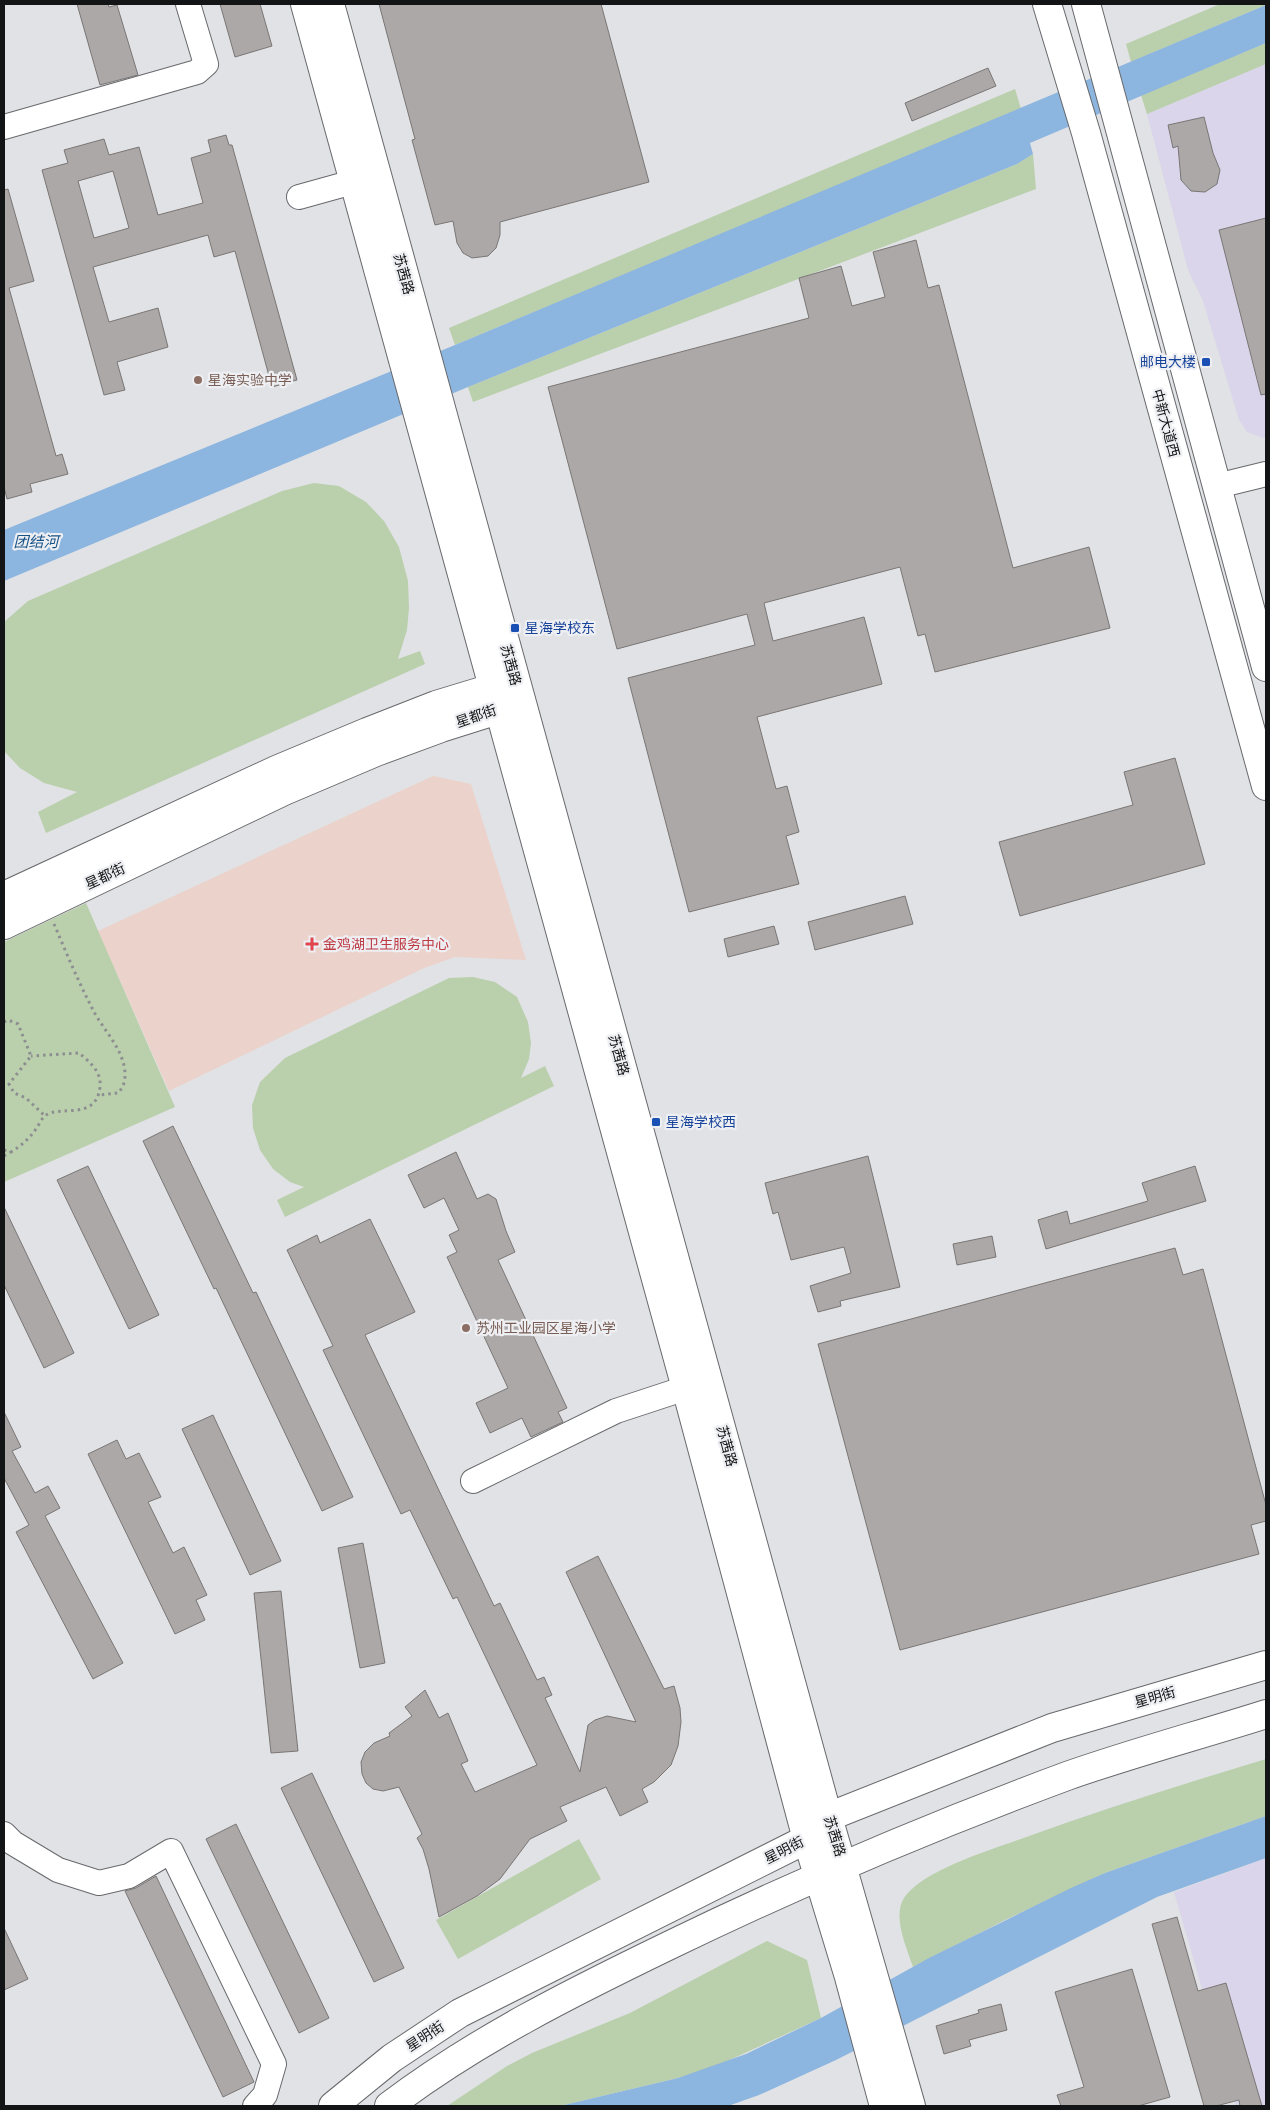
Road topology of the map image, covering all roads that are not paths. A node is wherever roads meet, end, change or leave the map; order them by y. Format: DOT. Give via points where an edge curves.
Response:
graph roads {
  1 [pos="188,4"];
  2 [pos="305,4"];
  3 [pos="330,4"];
  4 [pos="1047,4"];
  5 [pos="1086,4"];
  6 [pos="4,127"];
  7 [pos="353,182"];
  8 [pos="299,197"];
  9 [pos="408,335"];
  10 [pos="433,425"];
  11 [pos="1266,474"];
  12 [pos="1217,486"];
  13 [pos="1266,667"];
  14 [pos="519,692"];
  15 [pos="495,699"];
  16 [pos="1266,786"];
  17 [pos="4,896"];
  18 [pos="4,925"];
  19 [pos="686,1388"];
  20 [pos="473,1481"];
  21 [pos="1266,1665"];
  22 [pos="1266,1714"];
  23 [pos="828,1817"];
  24 [pos="4,1834"];
  25 [pos="807,1838"];
  26 [pos="843,1864"];
  27 [pos="818,1876"];
  28 [pos="860,1972"];
  29 [pos="884,2058"];
  30 [pos="255,2106"];
  31 [pos="333,2106"];
  32 [pos="389,2106"];
  33 [pos="884,2106"];
  34 [pos="911,2106"];
  1 -- 6 [label="street" via="206,64 197,72"];
  2 -- 7 [label="main road, 苏茜路"];
  3 -- 9 [label="main road, 苏茜路"];
  4 -- 16 [label="main road, 中新大道西" via="1086,133"];
  5 -- 12 [label="main road"];
  7 -- 8 [label="street"];
  7 -- 9 [label="main road, 苏茜路"];
  9 -- 10 [label="main road, 苏茜路"];
  10 -- 14 [label="main road, 苏茜路"];
  10 -- 15 [label="main road, 苏茜路"];
  11 -- 12 [label="street"];
  12 -- 13 [label="main road"];
  14 -- 15 [label="main road, 星都街"];
  14 -- 23 [label="main road, 苏茜路"];
  15 -- 17 [label="main road, 星都街" via="428,709 285,766"];
  15 -- 18 [label="main road, 星都街" via="441,728 284,791"];
  15 -- 19 [label="main road, 苏茜路"];
  19 -- 20 [label="street" via="616,1411"];
  19 -- 25 [label="main road, 苏茜路"];
  21 -- 23 [label="main road, 星明街" via="1052,1728"];
  22 -- 26 [label="main road" via="1070,1776"];
  23 -- 25 [label="main road, 星明街"];
  23 -- 26 [label="main road, 苏茜路"];
  24 -- 30 [label="street" via="13,1844 58,1870 99,1883 129,1876 171,1851 274,2064 266,2095"];
  25 -- 27 [label="main road, 苏茜路"];
  25 -- 31 [label="main road, 星明街" via="460,2013 392,2058"];
  26 -- 27 [label="main road"];
  26 -- 28 [label="main road, 苏茜路"];
  27 -- 28 [label="main road, 苏茜路"];
  27 -- 32 [label="main road" via="570,1995 475,2046"];
  28 -- 29 [label="main road, 苏茜路"];
  29 -- 33 [label="main road, 苏茜路"];
  29 -- 34 [label="main road, 苏茜路"];
}
